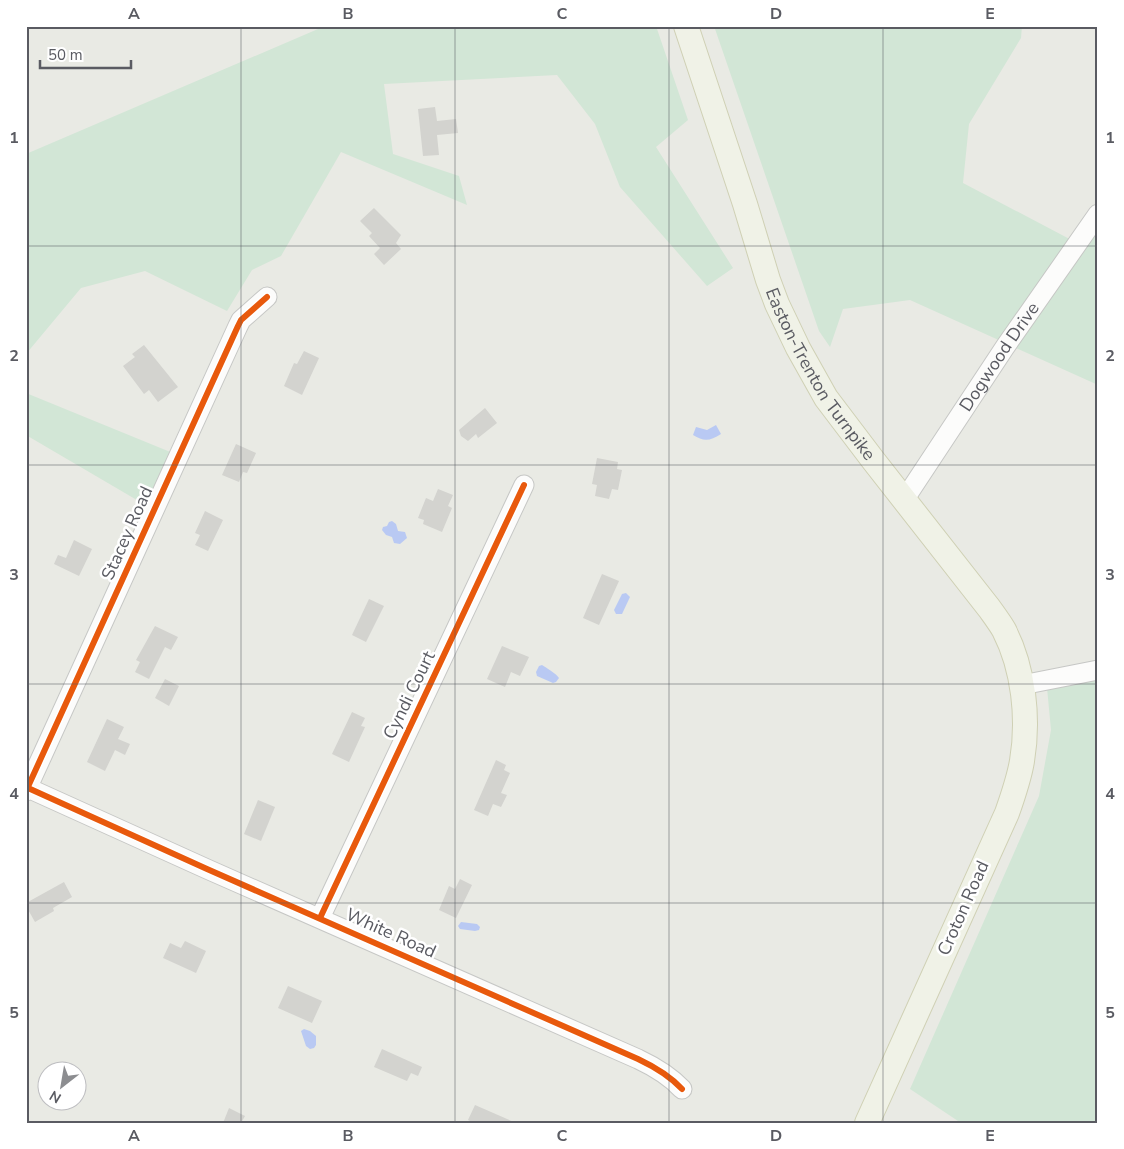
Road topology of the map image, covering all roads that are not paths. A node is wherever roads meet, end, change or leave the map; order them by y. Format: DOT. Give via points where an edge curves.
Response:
graph roads {
  1 [pos="686,26"];
  2 [pos="1098,214"];
  3 [pos="268,297"];
  4 [pos="524,485"];
  5 [pos="904,500"];
  6 [pos="1098,670"];
  7 [pos="1022,685"];
  8 [pos="27,789"];
  9 [pos="320,918"];
  10 [pos="682,1088"];
  11 [pos="867,1123"];
  1 -- 5 [label="main road, Easton-Trenton Turnpike" via="768,280 788,328 826,398"];
  2 -- 5 [label="street, Dogwood Drive"];
  3 -- 8 [label="street, Stacey Road" via="238,326"];
  4 -- 9 [label="street, Cyndi Court"];
  5 -- 7 [label="main road, Easton-Trenton Turnpike" via="971,583 1004,631"];
  6 -- 7 [label="street"];
  7 -- 11 [label="main road, Croton Road" via="1025,734 1022,761 1007,813"];
  8 -- 9 [label="street, White Road"];
  9 -- 10 [label="street, White Road" via="654,1066"];
}
